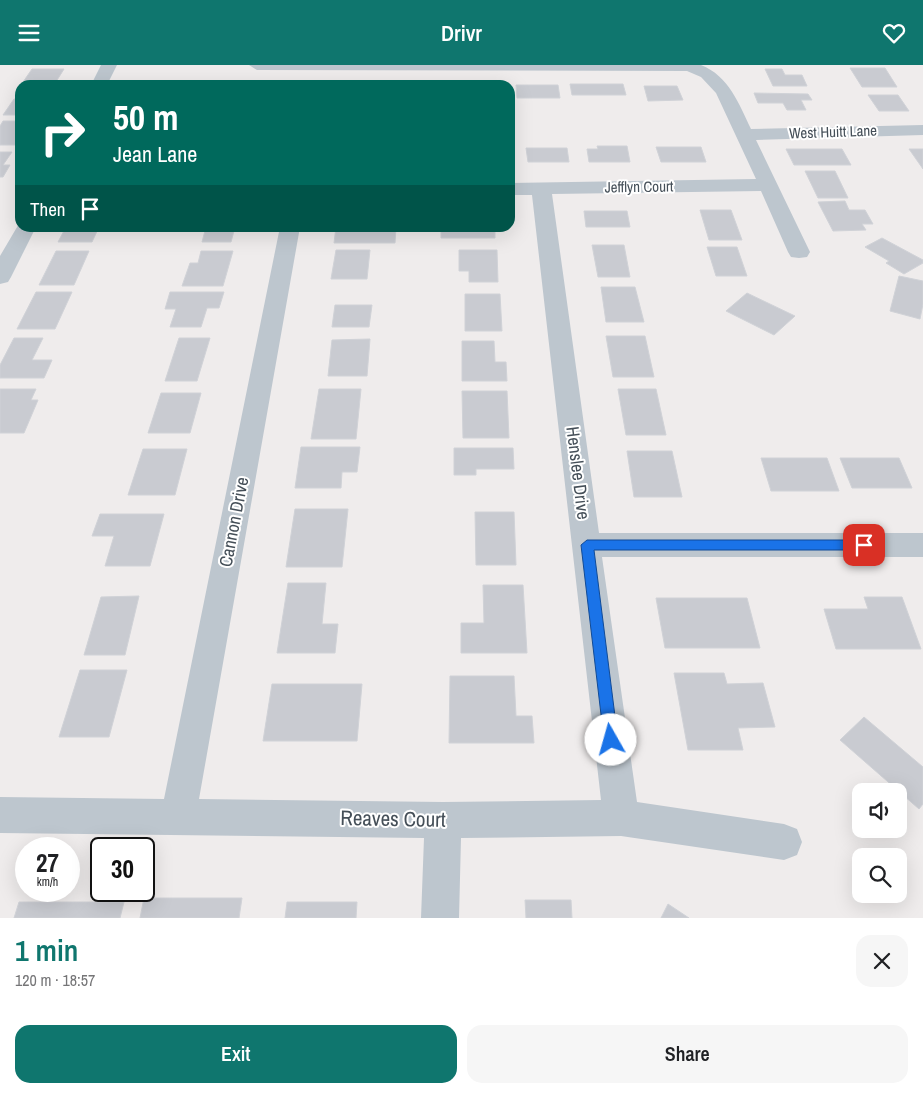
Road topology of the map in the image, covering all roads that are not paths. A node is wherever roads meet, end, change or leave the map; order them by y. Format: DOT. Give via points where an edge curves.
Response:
graph roads {
  1 [pos="109,65"];
  2 [pos="257,65"];
  3 [pos="102,80"];
  4 [pos="923,130"];
  5 [pos="744,135"];
  6 [pos="768,185"];
  7 [pos="541,188"];
  8 [pos="515,189"];
  9 [pos="23,232"];
  10 [pos="289,232"];
  11 [pos="799,252"];
  12 [pos="0,277"];
  13 [pos="587,545"];
  14 [pos="923,545"];
  15 [pos="0,815"];
  16 [pos="178,817"];
  17 [pos="621,818"];
  18 [pos="443,820"];
  19 [pos="784,842"];
  20 [pos="440,918"];
  1 -- 3 [label="street"];
  2 -- 5 [label="street" via="689,66 716,80"];
  4 -- 5 [label="street, West Huitt Lane"];
  5 -- 6 [label="street"];
  6 -- 7 [label="street, Jefflyn Court"];
  6 -- 11 [label="street"];
  7 -- 8 [label="street, Jefflyn Court"];
  7 -- 13 [label="street, Henslee Drive"];
  9 -- 12 [label="street"];
  10 -- 16 [label="street, Cannon Drive"];
  13 -- 14 [label="street"];
  13 -- 17 [label="street, Henslee Drive"];
  15 -- 16 [label="street, Reaves Court"];
  16 -- 18 [label="street, Reaves Court"];
  17 -- 18 [label="street, Reaves Court"];
  17 -- 19 [label="street, Reaves Court"];
  18 -- 20 [label="street"];
}
